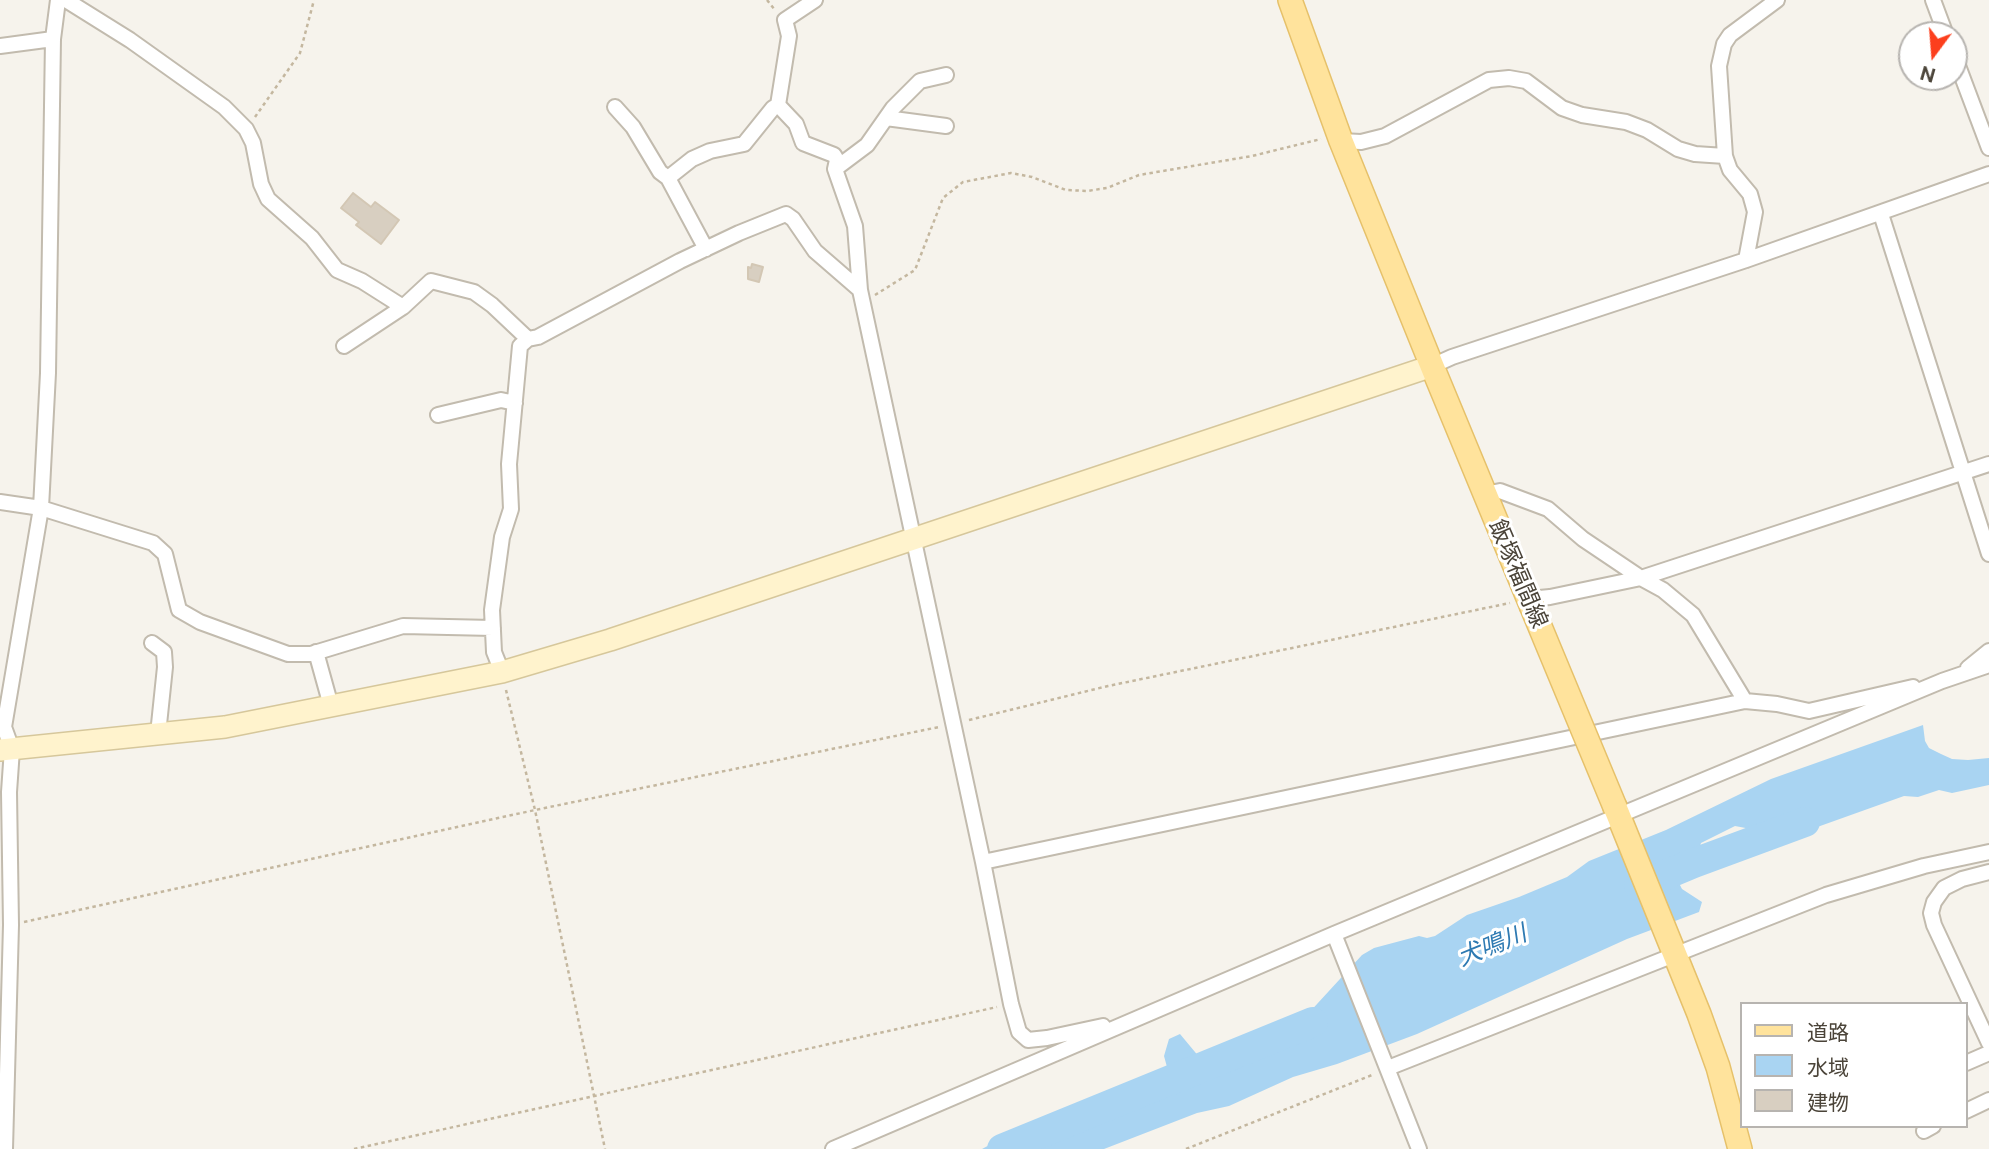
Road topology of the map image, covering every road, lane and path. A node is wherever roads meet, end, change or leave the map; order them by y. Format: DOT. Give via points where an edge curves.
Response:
graph roads {
  1 [pos="58,0"];
  2 [pos="66,0"];
  3 [pos="314,0"];
  4 [pos="815,0"];
  5 [pos="1290,0"];
  6 [pos="1777,0"];
  7 [pos="1933,0"];
  8 [pos="1941,21"];
  9 [pos="53,38"];
  10 [pos="0,46"];
  11 [pos="946,75"];
  12 [pos="1968,91"];
  13 [pos="778,105"];
  14 [pos="615,107"];
  15 [pos="886,118"];
  16 [pos="946,126"];
  17 [pos="246,129"];
  18 [pos="1342,141"];
  19 [pos="1989,148"];
  20 [pos="1725,156"];
  21 [pos="835,169"];
  22 [pos="1989,174"];
  23 [pos="668,178"];
  24 [pos="1881,214"];
  25 [pos="706,249"];
  26 [pos="1746,260"];
  27 [pos="862,297"];
  28 [pos="403,307"];
  29 [pos="528,339"];
  30 [pos="344,346"];
  31 [pos="1432,366"];
  32 [pos="515,403"];
  33 [pos="438,415"];
  34 [pos="1989,464"];
  35 [pos="1962,473"];
  36 [pos="1485,494"];
  37 [pos="0,502"];
  38 [pos="41,508"];
  39 [pos="914,538"];
  40 [pos="1989,554"];
  41 [pos="1640,578"];
  42 [pos="1530,602"];
  43 [pos="493,628"];
  44 [pos="152,643"];
  45 [pos="1989,650"];
  46 [pos="316,652"];
  47 [pos="1989,665"];
  48 [pos="502,672"];
  49 [pos="1942,681"];
  50 [pos="1745,701"];
  51 [pos="331,706"];
  52 [pos="952,724"];
  53 [pos="158,734"];
  54 [pos="6,749"];
  55 [pos="535,810"];
  56 [pos="1619,815"];
  57 [pos="1987,853"];
  58 [pos="983,862"];
  59 [pos="1989,870"];
  60 [pos="11,925"];
  61 [pos="1334,934"];
  62 [pos="1674,951"];
  63 [pos="1011,1004"];
  64 [pos="1139,1018"];
  65 [pos="1989,1042"];
  66 [pos="1989,1052"];
  67 [pos="1968,1062"];
  68 [pos="1388,1068"];
  69 [pos="594,1097"];
  70 [pos="1989,1100"];
  71 [pos="1968,1110"];
  72 [pos="5,1149"];
  73 [pos="354,1149"];
  74 [pos="605,1149"];
  75 [pos="833,1149"];
  76 [pos="1186,1149"];
  77 [pos="1419,1149"];
  78 [pos="1740,1149"];
  1 -- 9 [label="street"];
  2 -- 17 [label="street" via="224,107"];
  3 -- 17 [label="path" via="300,54"];
  4 -- 13 [label="street" via="785,20 789,36"];
  5 -- 18 [label="main road, 飯塚福間線"];
  6 -- 20 [label="street" via="1724,44 1719,66"];
  7 -- 8 [label="street"];
  9 -- 10 [label="street"];
  9 -- 38 [label="street" via="48,373"];
  11 -- 15 [label="street" via="920,81"];
  12 -- 19 [label="street"];
  13 -- 21 [label="street" via="796,124 803,143 834,155"];
  13 -- 23 [label="street" via="744,144 692,159"];
  14 -- 23 [label="street"];
  15 -- 16 [label="street"];
  15 -- 21 [label="street" via="867,145"];
  17 -- 28 [label="street" via="268,199 312,238 337,270"];
  18 -- 20 [label="street" via="1385,136 1489,80 1509,79 1526,82 1562,108 1626,122 1678,149"];
  18 -- 27 [label="path" via="1328,137 1252,156 1139,175 1087,191 1066,190 1011,173 962,182 943,198 915,270"];
  18 -- 31 [label="main road, 飯塚福間線"];
  20 -- 26 [label="street" via="1730,170 1750,194 1755,212"];
  21 -- 27 [label="street" via="855,226"];
  22 -- 24 [label="street"];
  23 -- 25 [label="street"];
  24 -- 26 [label="street"];
  24 -- 35 [label="street"];
  25 -- 27 [label="street" via="786,214 815,251"];
  25 -- 29 [label="street"];
  26 -- 31 [label="street"];
  27 -- 39 [label="street"];
  28 -- 29 [label="street" via="431,281 474,292"];
  28 -- 30 [label="street"];
  29 -- 32 [label="street" via="520,346"];
  31 -- 36 [label="main road, 飯塚福間線"];
  31 -- 39 [label="street"];
  32 -- 33 [label="street" via="501,400"];
  32 -- 43 [label="street" via="509,464 511,509 502,537"];
  34 -- 35 [label="street"];
  35 -- 40 [label="street"];
  35 -- 41 [label="street"];
  36 -- 41 [label="street" via="1500,491 1548,509"];
  36 -- 42 [label="main road, 飯塚福間線"];
  37 -- 38 [label="street"];
  38 -- 46 [label="street" via="153,542 165,554 179,610 200,622 288,654"];
  38 -- 54 [label="street" via="4,727"];
  39 -- 48 [label="street"];
  39 -- 52 [label="street"];
  41 -- 42 [label="street"];
  41 -- 50 [label="street" via="1693,615"];
  42 -- 52 [label="path" via="1108,686"];
  42 -- 56 [label="main road, 飯塚福間線, bridge"];
  43 -- 46 [label="street" via="403,626"];
  43 -- 48 [label="street" via="494,652"];
  44 -- 53 [label="street" via="164,652 165,667"];
  45 -- 49 [label="street"];
  46 -- 51 [label="street"];
  47 -- 49 [label="street"];
  48 -- 51 [label="street"];
  48 -- 55 [label="path"];
  49 -- 50 [label="street" via="1809,711"];
  49 -- 56 [label="street"];
  50 -- 58 [label="street"];
  51 -- 53 [label="street" via="225,727"];
  52 -- 55 [label="path"];
  52 -- 58 [label="street"];
  53 -- 54 [label="street"];
  54 -- 60 [label="street"];
  55 -- 60 [label="path"];
  55 -- 69 [label="path"];
  56 -- 61 [label="street"];
  56 -- 62 [label="main road, 飯塚福間線"];
  57 -- 59 [label="street"];
  57 -- 62 [label="street" via="1826,895"];
  58 -- 63 [label="street"];
  59 -- 65 [label="street" via="1944,888 1931,913"];
  60 -- 72 [label="street"];
  61 -- 64 [label="street"];
  61 -- 68 [label="street"];
  62 -- 68 [label="street"];
  62 -- 78 [label="main road, 飯塚福間線" via="1718,1067"];
  63 -- 64 [label="street" via="1019,1032 1028,1040"];
  63 -- 69 [label="path"];
  64 -- 75 [label="street"];
  66 -- 67 [label="street"];
  68 -- 76 [label="path"];
  68 -- 77 [label="street"];
  69 -- 73 [label="path"];
  69 -- 74 [label="path"];
  70 -- 71 [label="street"];
}
